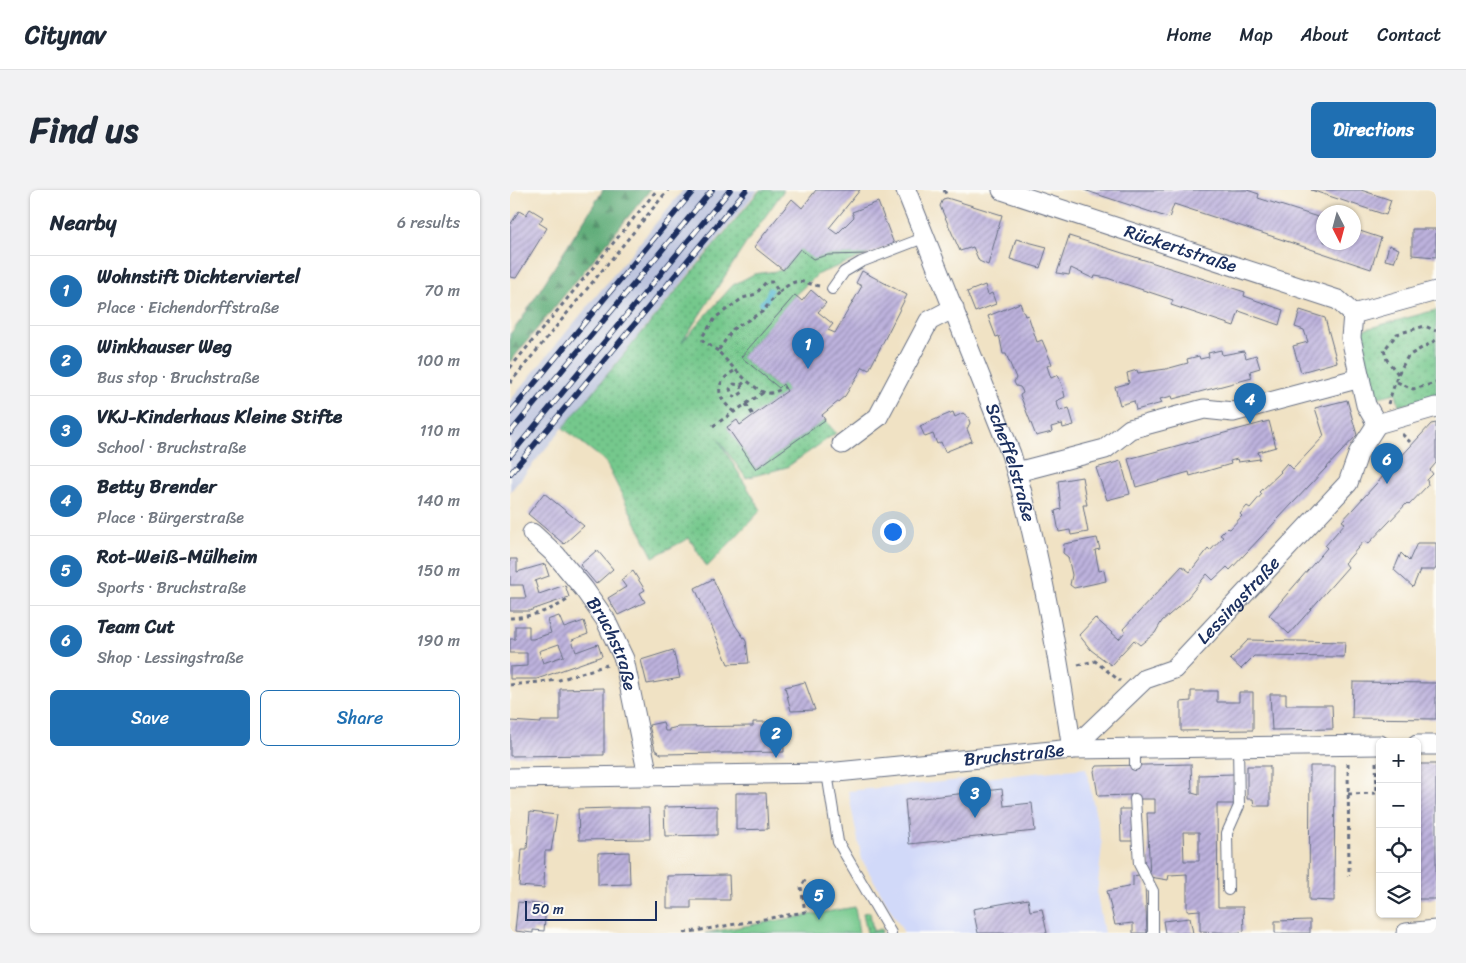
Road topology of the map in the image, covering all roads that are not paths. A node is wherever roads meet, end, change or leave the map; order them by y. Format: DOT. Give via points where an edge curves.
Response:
graph roads {
  1 [pos="906,190"];
  2 [pos="1002,190"];
  3 [pos="926,236"];
  4 [pos="832,289"];
  5 [pos="1436,291"];
  6 [pos="954,308"];
  7 [pos="1353,314"];
  8 [pos="1360,378"];
  9 [pos="1436,407"];
  10 [pos="1377,424"];
  11 [pos="842,444"];
  12 [pos="1016,472"];
  13 [pos="532,533"];
  14 [pos="1421,745"];
  15 [pos="1436,745"];
  16 [pos="1238,746"];
  17 [pos="1072,749"];
  18 [pos="1376,753"];
  19 [pos="827,773"];
  20 [pos="648,776"];
  21 [pos="510,778"];
  22 [pos="1136,799"];
  23 [pos="1228,890"];
  24 [pos="1436,930"];
  25 [pos="891,933"];
  26 [pos="1154,933"];
  27 [pos="1406,933"];
  1 -- 3 [label="street, Scheffelstraße"];
  2 -- 7 [label="street, Rückertstraße" via="1338,300"];
  3 -- 4 [label="lane" via="861,262 844,272"];
  3 -- 6 [label="street, Scheffelstraße"];
  5 -- 7 [label="street"];
  6 -- 11 [label="street" via="929,321 878,417"];
  6 -- 12 [label="street, Scheffelstraße" via="1007,440"];
  7 -- 8 [label="street" via="1350,338"];
  8 -- 10 [label="street" via="1366,404"];
  8 -- 12 [label="street" via="1233,412 1204,408 1130,429 1105,449"];
  9 -- 10 [label="street"];
  10 -- 17 [label="street, Lessingstraße" via="1359,452 1348,483 1174,668 1145,679"];
  12 -- 17 [label="street, Scheffelstraße" via="1048,617"];
  13 -- 20 [label="street, Bruchstraße" via="556,555 605,619 624,659"];
  14 -- 15 [label="street"];
  16 -- 17 [label="street, Bruchstraße" via="1135,756"];
  16 -- 18 [label="street, Bruchstraße" via="1348,745"];
  16 -- 23 [label="lane" via="1239,806 1227,833"];
  17 -- 19 [label="street, Bruchstraße"];
  19 -- 20 [label="street, Bruchstraße"];
  19 -- 25 [label="lane" via="838,842"];
  20 -- 21 [label="street, Bruchstraße"];
  22 -- 26 [label="lane" via="1139,864 1152,891"];
  24 -- 27 [label="street"];
}
